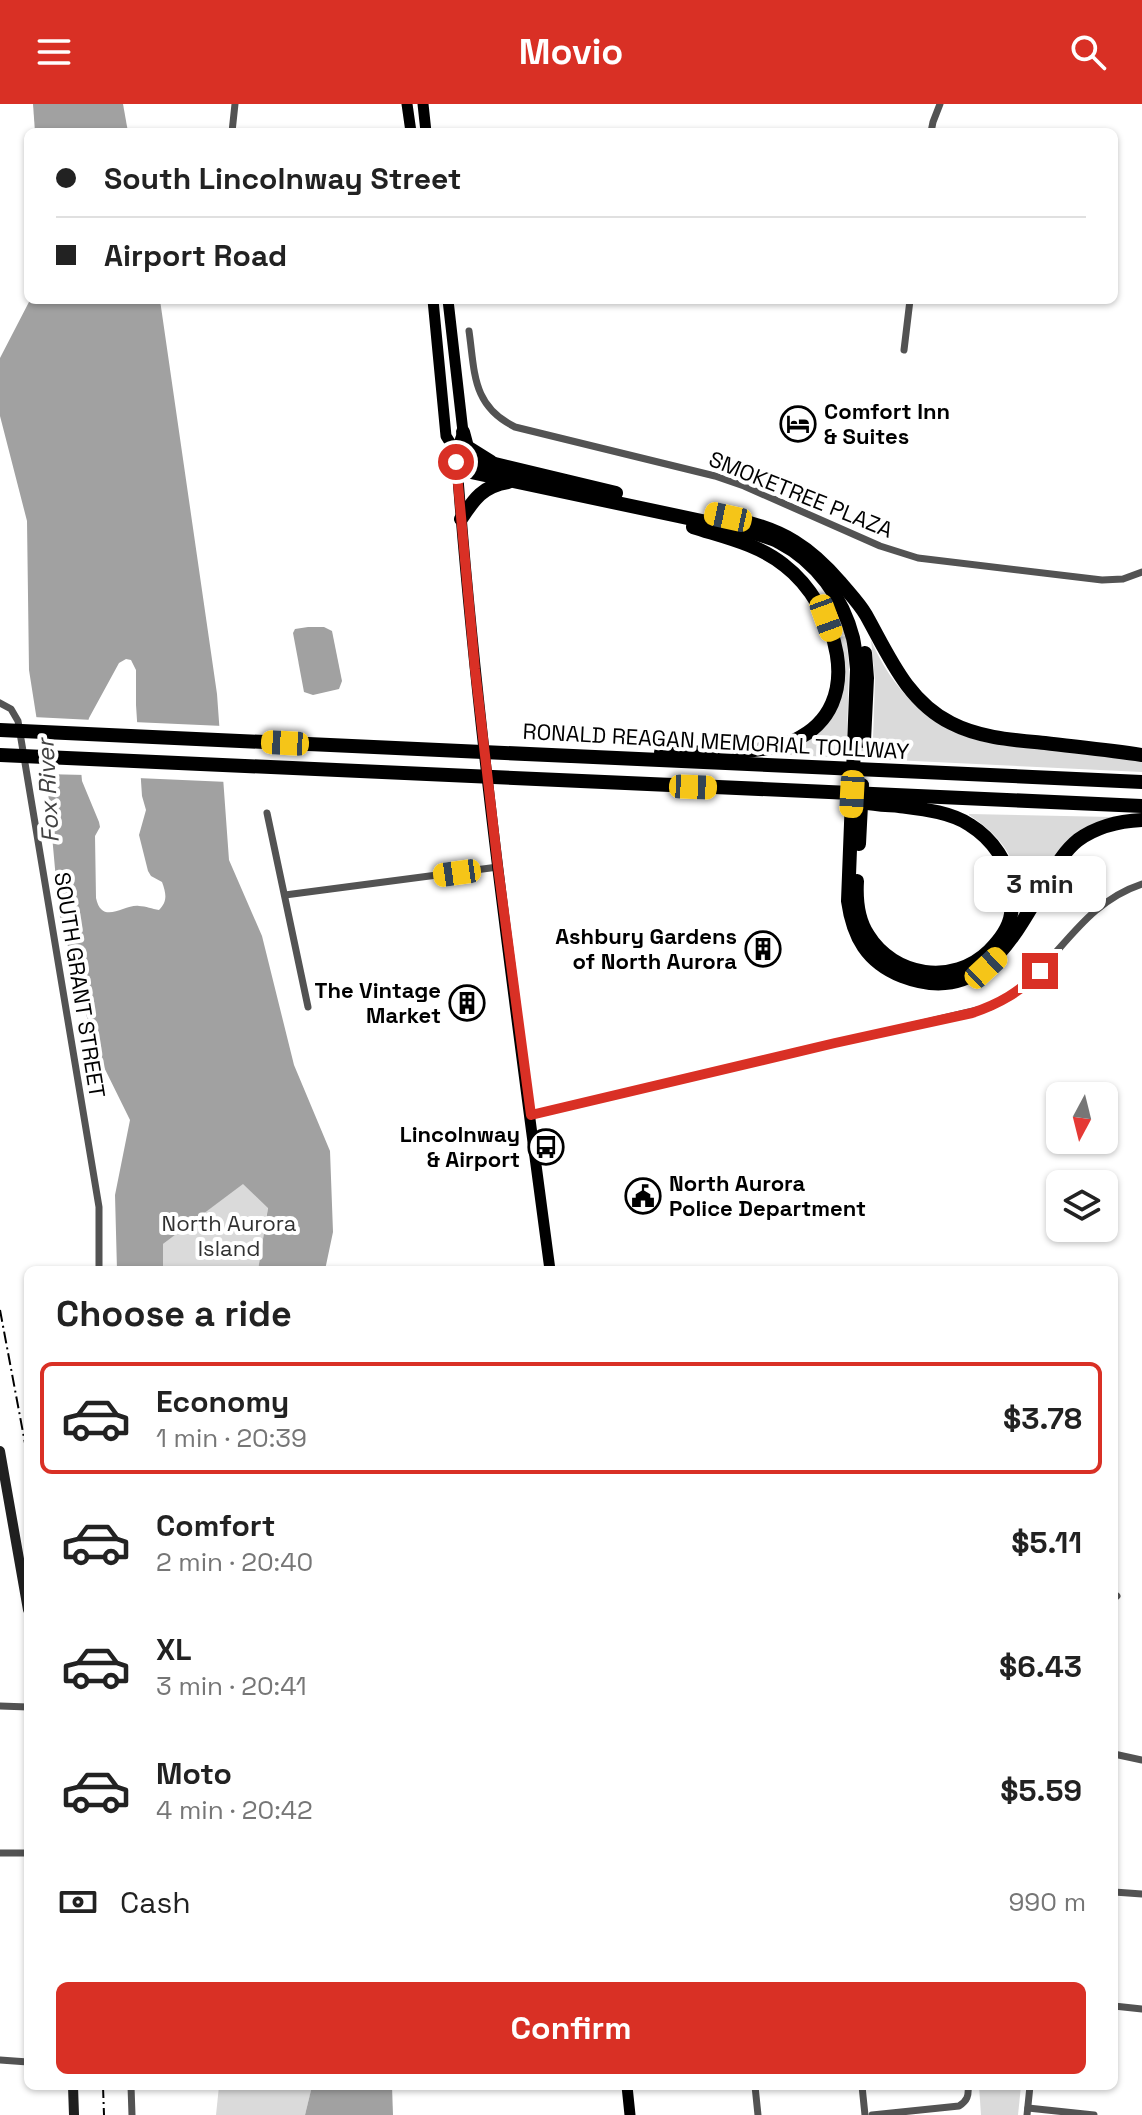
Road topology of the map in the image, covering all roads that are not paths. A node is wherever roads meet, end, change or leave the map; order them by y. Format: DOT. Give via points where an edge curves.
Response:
graph roads {
  1 [pos="235,104"];
  2 [pos="407,104"];
  3 [pos="423,104"];
  4 [pos="940,104"];
  5 [pos="232,128"];
  6 [pos="410,128"];
  7 [pos="426,128"];
  8 [pos="932,128"];
  9 [pos="433,304"];
  10 [pos="448,304"];
  11 [pos="910,304"];
  12 [pos="469,331"];
  13 [pos="904,350"];
  14 [pos="463,432"];
  15 [pos="456,461"];
  16 [pos="495,464"];
  17 [pos="512,481"];
  18 [pos="596,499"];
  19 [pos="461,519"];
  20 [pos="825,565"];
  21 [pos="1142,572"];
  22 [pos="0,703"];
  23 [pos="0,730"];
  24 [pos="859,750"];
  25 [pos="0,755"];
  26 [pos="1142,755"];
  27 [pos="609,759"];
  28 [pos="1142,782"];
  29 [pos="832,793"];
  30 [pos="1142,806"];
  31 [pos="267,813"];
  32 [pos="856,817"];
  33 [pos="1142,820"];
  34 [pos="498,867"];
  35 [pos="1142,884"];
  36 [pos="285,895"];
  37 [pos="308,1007"];
  38 [pos="531,1115"];
  39 [pos="99,1266"];
  40 [pos="550,1266"];
  41 [pos="0,1451"];
  42 [pos="24,1572"];
  43 [pos="0,1706"];
  44 [pos="24,1707"];
  45 [pos="1118,1755"];
  46 [pos="1142,1760"];
  47 [pos="0,1853"];
  48 [pos="24,1853"];
  49 [pos="1118,1892"];
  50 [pos="1142,1894"];
  51 [pos="1118,2006"];
  52 [pos="1142,2009"];
  53 [pos="0,2060"];
  54 [pos="24,2062"];
  55 [pos="73,2090"];
  56 [pos="131,2090"];
  57 [pos="627,2090"];
  58 [pos="755,2090"];
  59 [pos="862,2090"];
  60 [pos="969,2090"];
  61 [pos="1030,2090"];
  62 [pos="1028,2111"];
  63 [pos="74,2115"];
  64 [pos="132,2115"];
  65 [pos="630,2115"];
  66 [pos="758,2115"];
  67 [pos="865,2115"];
  68 [pos="872,2115"];
  69 [pos="1094,2115"];
  1 -- 5 [label="street"];
  2 -- 6 [label="main road"];
  3 -- 7 [label="main road"];
  4 -- 8 [label="street"];
  9 -- 15 [label="main road" via="446,436"];
  10 -- 14 [label="main road"];
  11 -- 13 [label="street"];
  12 -- 21 [label="street, SMOKETREE PLAZA" via="482,400 515,427 715,476 918,558 1102,580"];
  14 -- 15 [label="main road"];
  14 -- 16 [label="highway" via="467,447"];
  15 -- 16 [label="highway"];
  15 -- 17 [label="highway"];
  15 -- 19 [label="main road"];
  16 -- 20 [label="highway" via="760,525 785,535"];
  17 -- 18 [label="highway"];
  17 -- 19 [label="highway" via="486,488"];
  18 -- 24 [label="highway" via="744,530 779,542 821,574 835,593 853,638"];
  18 -- 27 [label="highway" via="747,544 784,564 825,615 839,664 826,714 794,740 758,749"];
  19 -- 34 [label="main road"];
  20 -- 24 [label="highway" via="861,634 867,678"];
  20 -- 26 [label="highway" via="864,612 901,678 923,704 951,723 986,737"];
  22 -- 39 [label="street, SOUTH GRANT STREET" via="18,721 99,1207"];
  23 -- 27 [label="highway, RONALD REAGAN MEMORIAL TOLLWAY"];
  24 -- 32 [label="highway"];
  25 -- 29 [label="highway, RONALD REAGAN MEMORIAL TOLLWAY"];
  27 -- 28 [label="highway, RONALD REAGAN MEMORIAL TOLLWAY"];
  29 -- 30 [label="highway, RONALD REAGAN MEMORIAL TOLLWAY"];
  29 -- 32 [label="highway" via="869,804 930,811 983,834 999,853 1011,881 1011,917 1001,939 969,966 949,972 904,967 880,951 859,912"];
  31 -- 36 [label="street"];
  32 -- 33 [label="highway" via="848,901 862,946 893,973 940,984 986,968 1003,951 1077,841 1103,827"];
  34 -- 36 [label="street"];
  34 -- 38 [label="main road"];
  35 -- 38 [label="street" via="1093,912 1027,984 990,1007"];
  36 -- 37 [label="street"];
  38 -- 40 [label="main road"];
  41 -- 42 [label="main road"];
  43 -- 44 [label="street"];
  45 -- 46 [label="street"];
  47 -- 48 [label="street"];
  49 -- 50 [label="street"];
  51 -- 52 [label="street"];
  53 -- 54 [label="street"];
  55 -- 63 [label="main road"];
  56 -- 64 [label="street"];
  57 -- 65 [label="main road"];
  58 -- 66 [label="street"];
  59 -- 67 [label="street"];
  60 -- 68 [label="street" via="959,2106"];
  61 -- 62 [label="street"];
  62 -- 69 [label="street"];
}
